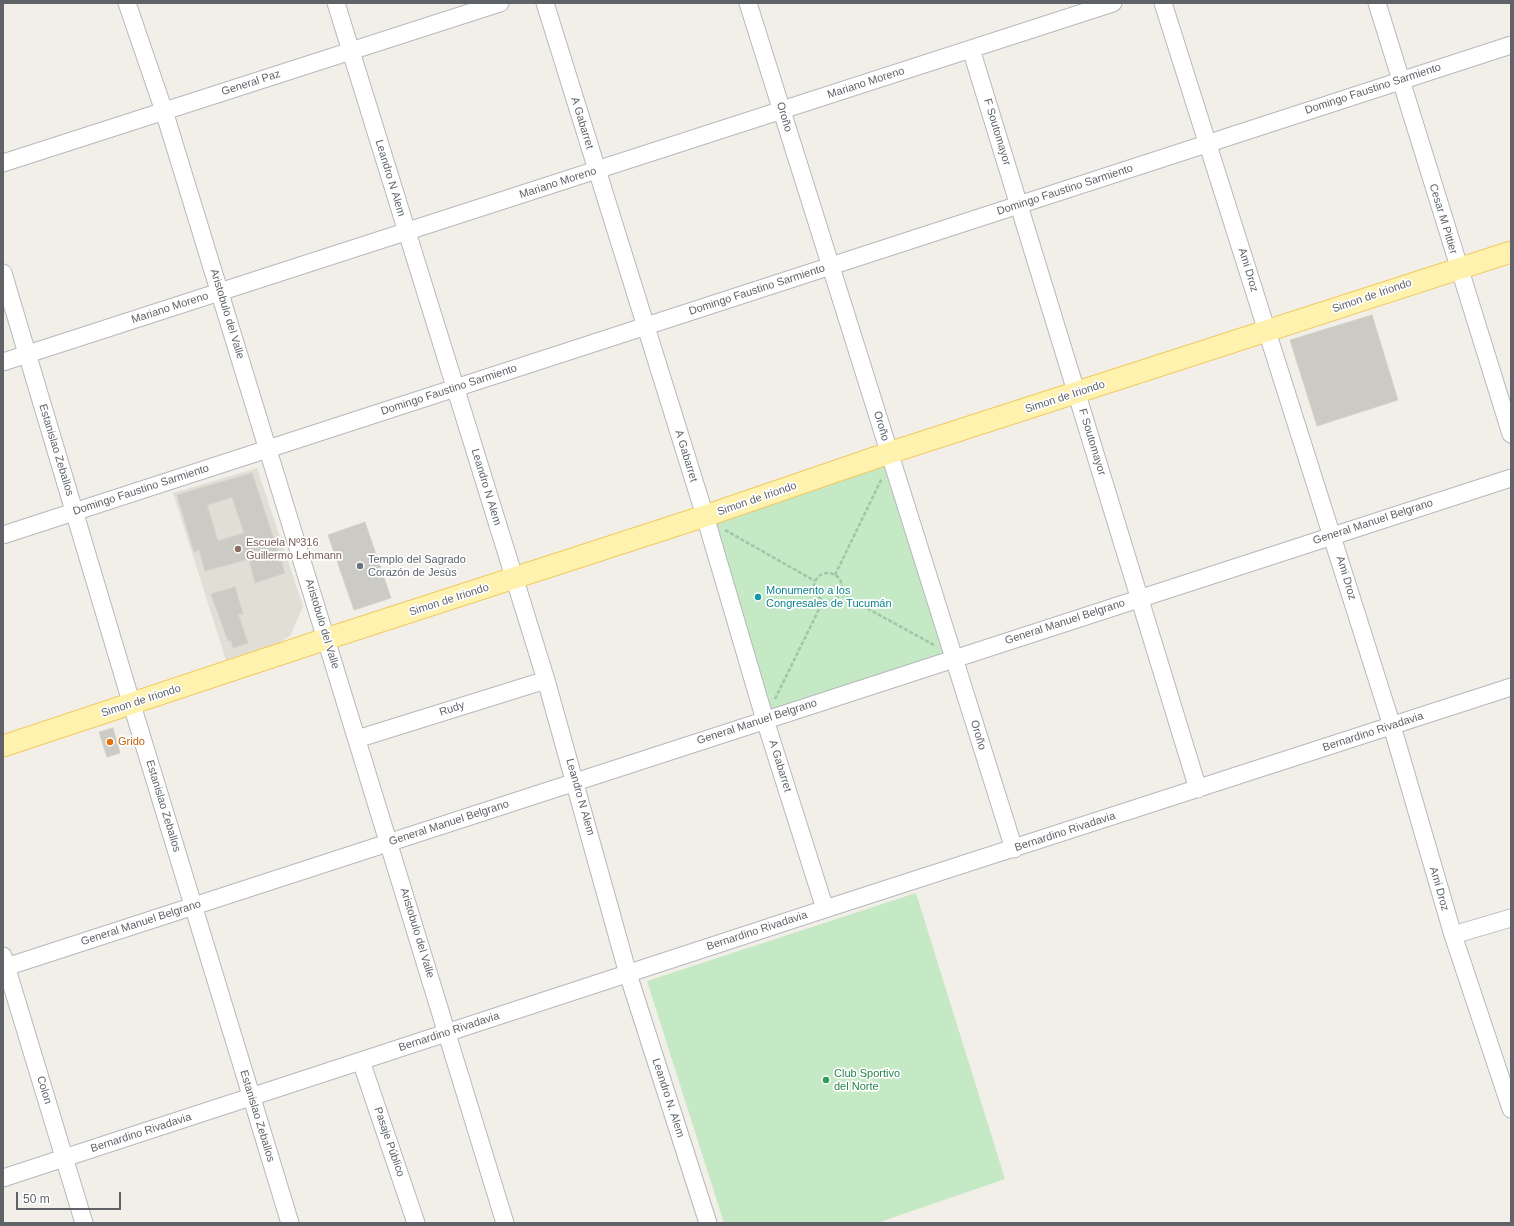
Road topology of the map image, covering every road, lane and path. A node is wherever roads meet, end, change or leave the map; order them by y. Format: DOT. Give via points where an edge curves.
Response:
graph roads {
  1 [pos="127,3"];
  2 [pos="336,3"];
  3 [pos="500,3"];
  4 [pos="545,3"];
  5 [pos="748,3"];
  6 [pos="1113,3"];
  7 [pos="1164,3"];
  8 [pos="1377,3"];
  9 [pos="1511,45"];
  10 [pos="971,49"];
  11 [pos="350,51"];
  12 [pos="1401,80"];
  13 [pos="782,110"];
  14 [pos="164,111"];
  15 [pos="1208,143"];
  16 [pos="3,163"];
  17 [pos="597,170"];
  18 [pos="1020,204"];
  19 [pos="407,232"];
  20 [pos="1511,252"];
  21 [pos="831,266"];
  22 [pos="1458,267"];
  23 [pos="3,273"];
  24 [pos="220,292"];
  25 [pos="646,326"];
  26 [pos="1267,332"];
  27 [pos="27,354"];
  28 [pos="3,362"];
  29 [pos="455,388"];
  30 [pos="1078,393"];
  31 [pos="1511,434"];
  32 [pos="268,449"];
  33 [pos="889,454"];
  34 [pos="884,474"];
  35 [pos="1511,478"];
  36 [pos="75,512"];
  37 [pos="713,522"];
  38 [pos="3,535"];
  39 [pos="1332,535"];
  40 [pos="835,575"];
  41 [pos="515,579"];
  42 [pos="815,581"];
  43 [pos="841,594"];
  44 [pos="1140,598"];
  45 [pos="823,600"];
  46 [pos="326,639"];
  47 [pos="940,649"];
  48 [pos="955,658"];
  49 [pos="546,680"];
  50 [pos="1511,687"];
  51 [pos="132,704"];
  52 [pos="773,704"];
  53 [pos="766,720"];
  54 [pos="1392,726"];
  55 [pos="357,739"];
  56 [pos="3,746"];
  57 [pos="576,781"];
  58 [pos="1198,789"];
  59 [pos="389,842"];
  60 [pos="1014,849"];
  61 [pos="194,906"];
  62 [pos="825,909"];
  63 [pos="1511,918"];
  64 [pos="1453,935"];
  65 [pos="4,964"];
  66 [pos="628,974"];
  67 [pos="448,1033"];
  68 [pos="361,1061"];
  69 [pos="251,1097"];
  70 [pos="1511,1109"];
  71 [pos="64,1158"];
  72 [pos="3,1178"];
  73 [pos="84,1223"];
  74 [pos="290,1223"];
  75 [pos="416,1223"];
  76 [pos="505,1223"];
  77 [pos="708,1223"];
  1 -- 14 [label="street, Aristobulo del Valle"];
  2 -- 11 [label="street, Leandro N Alem"];
  3 -- 11 [label="street, General Paz"];
  4 -- 17 [label="street, A Gabarret"];
  5 -- 13 [label="street, Oroño"];
  6 -- 10 [label="street, Mariano Moreno"];
  7 -- 15 [label="street, Ami Droz"];
  8 -- 12 [label="street, Cesar M Pittier"];
  9 -- 12 [label="street, Domingo Faustino Sarmiento"];
  10 -- 13 [label="street, Mariano Moreno"];
  10 -- 18 [label="street, F Soutomayor"];
  11 -- 14 [label="street, General Paz"];
  11 -- 19 [label="street, Leandro N Alem"];
  12 -- 15 [label="street, Domingo Faustino Sarmiento"];
  12 -- 22 [label="street, Cesar M Pittier"];
  13 -- 17 [label="street, Mariano Moreno"];
  13 -- 21 [label="street, Oroño"];
  14 -- 16 [label="street, General Paz"];
  14 -- 24 [label="street, Aristobulo del Valle"];
  15 -- 18 [label="street, Domingo Faustino Sarmiento"];
  15 -- 26 [label="street, Ami Droz"];
  17 -- 19 [label="street, Mariano Moreno"];
  17 -- 25 [label="street, A Gabarret"];
  18 -- 21 [label="street, Domingo Faustino Sarmiento"];
  18 -- 30 [label="street, F Soutomayor"];
  19 -- 24 [label="street, Mariano Moreno"];
  19 -- 29 [label="street, Leandro N Alem"];
  20 -- 22 [label="main road, Simon de Iriondo"];
  21 -- 25 [label="street, Domingo Faustino Sarmiento"];
  21 -- 33 [label="street, Oroño"];
  22 -- 26 [label="main road, Simon de Iriondo"];
  22 -- 31 [label="street, Cesar M Pittier"];
  23 -- 27 [label="street, Estanislao Zeballos"];
  24 -- 27 [label="street, Mariano Moreno"];
  24 -- 32 [label="street, Aristobulo del Valle"];
  25 -- 29 [label="street, Domingo Faustino Sarmiento"];
  25 -- 37 [label="street, A Gabarret"];
  26 -- 30 [label="main road, Simon de Iriondo"];
  26 -- 39 [label="street, Ami Droz"];
  27 -- 28 [label="street, Mariano Moreno"];
  27 -- 36 [label="street, Estanislao Zeballos"];
  29 -- 32 [label="street, Domingo Faustino Sarmiento"];
  29 -- 41 [label="street, Leandro N Alem"];
  30 -- 33 [label="main road, Simon de Iriondo"];
  30 -- 44 [label="street, F Soutomayor"];
  32 -- 36 [label="street, Domingo Faustino Sarmiento"];
  32 -- 46 [label="street, Aristobulo del Valle"];
  33 -- 37 [label="main road, Simon de Iriondo"];
  33 -- 48 [label="street, Oroño"];
  34 -- 40 [label="path"];
  35 -- 39 [label="street, General Manuel Belgrano"];
  36 -- 38 [label="street, Domingo Faustino Sarmiento"];
  36 -- 51 [label="street, Estanislao Zeballos"];
  37 -- 41 [label="main road, Simon de Iriondo"];
  37 -- 42 [label="path"];
  37 -- 53 [label="street, A Gabarret"];
  39 -- 44 [label="street, General Manuel Belgrano"];
  39 -- 54 [label="street, Ami Droz"];
  40 -- 42 [label="path" via="826,573"];
  40 -- 43 [label="path" via="841,582"];
  41 -- 46 [label="main road, Simon de Iriondo"];
  41 -- 49 [label="street, Leandro N Alem"];
  42 -- 45 [label="path" via="816,595"];
  43 -- 45 [label="path" via="832,601"];
  43 -- 47 [label="path"];
  44 -- 48 [label="street, General Manuel Belgrano"];
  44 -- 58 [label="street, F Soutomayor"];
  45 -- 52 [label="path"];
  46 -- 51 [label="main road, Simon de Iriondo"];
  46 -- 55 [label="street, Aristobulo del Valle"];
  48 -- 53 [label="street, General Manuel Belgrano"];
  48 -- 60 [label="street, Oroño"];
  49 -- 55 [label="street, Rudy"];
  49 -- 57 [label="street, Leandro N Alem"];
  50 -- 54 [label="street, Bernardino Rivadavia"];
  51 -- 56 [label="main road, Simon de Iriondo"];
  51 -- 61 [label="street, Estanislao Zeballos"];
  53 -- 57 [label="street, General Manuel Belgrano"];
  53 -- 62 [label="street, A Gabarret"];
  54 -- 58 [label="street, Bernardino Rivadavia"];
  54 -- 64 [label="street, Ami Droz"];
  55 -- 59 [label="street, Aristobulo del Valle"];
  57 -- 59 [label="street, General Manuel Belgrano"];
  57 -- 66 [label="street, Leandro N Alem"];
  58 -- 60 [label="street, Bernardino Rivadavia"];
  59 -- 61 [label="street, General Manuel Belgrano"];
  59 -- 67 [label="street, Aristobulo del Valle"];
  60 -- 62 [label="street, Bernardino Rivadavia"];
  61 -- 65 [label="street, General Manuel Belgrano"];
  61 -- 69 [label="street, Estanislao Zeballos"];
  62 -- 66 [label="street, Bernardino Rivadavia"];
  63 -- 64 [label="street"];
  64 -- 70 [label="street, Ami Droz"];
  65 -- 71 [label="street, Colon"];
  66 -- 67 [label="street, Bernardino Rivadavia"];
  66 -- 77 [label="street, Leandro N. Alem"];
  67 -- 68 [label="street, Bernardino Rivadavia"];
  67 -- 76 [label="street, Aristobulo del Valle"];
  68 -- 69 [label="street, Bernardino Rivadavia"];
  68 -- 75 [label="street, Pasaje Público"];
  69 -- 71 [label="street, Bernardino Rivadavia"];
  69 -- 74 [label="street, Estanislao Zeballos"];
  71 -- 72 [label="street, Bernardino Rivadavia"];
  71 -- 73 [label="street, Colon"];
}
